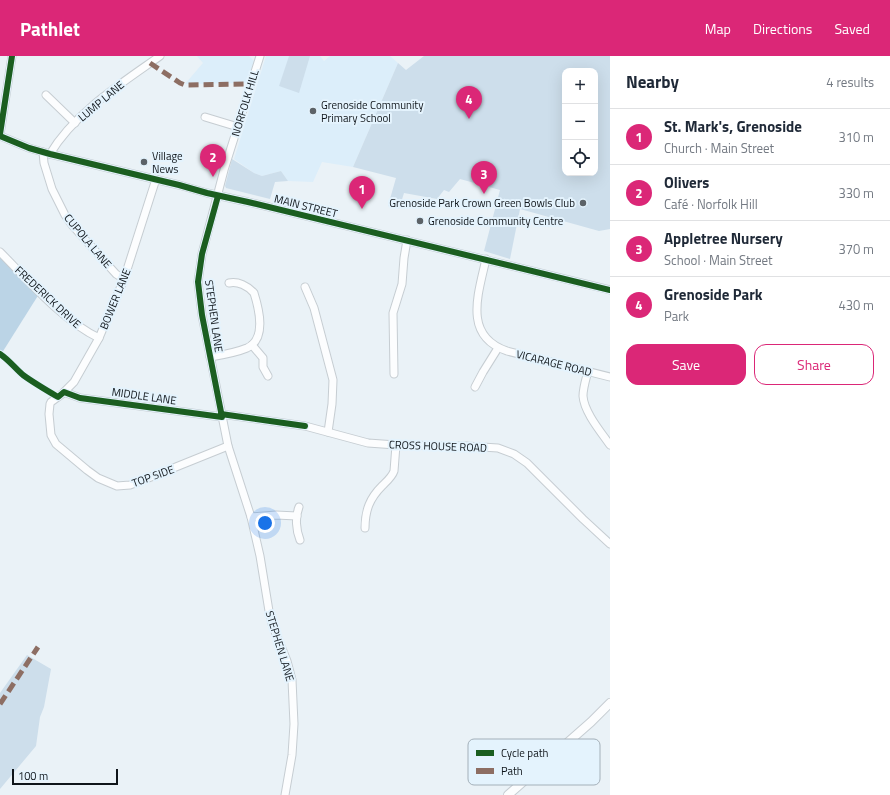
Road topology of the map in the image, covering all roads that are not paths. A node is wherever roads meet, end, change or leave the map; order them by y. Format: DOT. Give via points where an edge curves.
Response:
graph roads {
  1 [pos="12,56"];
  2 [pos="160,56"];
  3 [pos="260,56"];
  4 [pos="46,94"];
  5 [pos="205,117"];
  6 [pos="75,123"];
  7 [pos="238,128"];
  8 [pos="0,135"];
  9 [pos="46,153"];
  10 [pos="156,180"];
  11 [pos="218,196"];
  12 [pos="407,240"];
  13 [pos="0,252"];
  14 [pos="486,259"];
  15 [pos="124,279"];
  16 [pos="228,283"];
  17 [pos="305,287"];
  18 [pos="610,290"];
  19 [pos="99,338"];
  20 [pos="252,345"];
  21 [pos="498,348"];
  22 [pos="210,357"];
  23 [pos="588,371"];
  24 [pos="394,374"];
  25 [pos="268,376"];
  26 [pos="610,377"];
  27 [pos="475,387"];
  28 [pos="64,392"];
  29 [pos="50,404"];
  30 [pos="222,416"];
  31 [pos="304,426"];
  32 [pos="328,432"];
  33 [pos="396,445"];
  34 [pos="610,445"];
  35 [pos="228,446"];
  36 [pos="299,507"];
  37 [pos="297,516"];
  38 [pos="252,517"];
  39 [pos="365,528"];
  40 [pos="300,540"];
  41 [pos="610,544"];
  42 [pos="610,704"];
  43 [pos="572,739"];
  44 [pos="520,785"];
  45 [pos="285,795"];
  46 [pos="508,795"];
  1 -- 8 [label="street"];
  2 -- 6 [label="street, LUMP LANE" via="114,88"];
  3 -- 7 [label="street, NORFOLK HILL"];
  4 -- 6 [label="street"];
  5 -- 7 [label="street"];
  6 -- 9 [label="street, LUMP LANE"];
  7 -- 11 [label="street, NORFOLK HILL"];
  8 -- 9 [label="street, MAIN STREET" via="20,145"];
  9 -- 10 [label="street, MAIN STREET"];
  9 -- 15 [label="street, CUPOLA LANE" via="44,163 52,189 65,215 116,274"];
  10 -- 11 [label="street, MAIN STREET"];
  10 -- 15 [label="street, BOWER LANE"];
  11 -- 12 [label="street, MAIN STREET"];
  11 -- 22 [label="street, STEPHEN LANE" via="202,254 198,282"];
  12 -- 14 [label="street, MAIN STREET"];
  12 -- 24 [label="street" via="402,284 393,313"];
  13 -- 19 [label="street, FREDERICK DRIVE" via="67,317 86,332"];
  14 -- 18 [label="street, MAIN STREET"];
  14 -- 21 [label="street, VICARAGE ROAD" via="477,316 478,326 487,341"];
  15 -- 19 [label="street, BOWER LANE"];
  16 -- 20 [label="street" via="236,282 254,293 260,321 258,334"];
  17 -- 32 [label="street" via="314,308 333,380"];
  19 -- 28 [label="street, BOWER LANE" via="80,374"];
  20 -- 22 [label="street" via="232,353"];
  20 -- 25 [label="street" via="263,358 263,367"];
  21 -- 23 [label="street, VICARAGE ROAD"];
  21 -- 27 [label="street"];
  22 -- 30 [label="street, STEPHEN LANE"];
  23 -- 26 [label="street, VICARAGE ROAD"];
  23 -- 34 [label="street" via="584,402"];
  28 -- 29 [label="street, BOWER LANE"];
  28 -- 30 [label="street, MIDDLE LANE" via="80,398"];
  29 -- 35 [label="street, TOP SIDE" via="51,435 56,444 98,478 117,486 144,480"];
  30 -- 31 [label="street, MIDDLE LANE"];
  30 -- 35 [label="street, STEPHEN LANE"];
  31 -- 32 [label="street, CROSS HOUSE ROAD"];
  32 -- 33 [label="street, CROSS HOUSE ROAD" via="362,442"];
  33 -- 39 [label="street" via="393,475 376,491 369,502"];
  33 -- 41 [label="street, CROSS HOUSE ROAD" via="488,446 514,454 536,470"];
  35 -- 38 [label="street, STEPHEN LANE"];
  36 -- 37 [label="street"];
  37 -- 38 [label="street"];
  37 -- 40 [label="street"];
  38 -- 45 [label="street, STEPHEN LANE" via="272,624 292,680 294,724"];
  42 -- 43 [label="street"];
  44 -- 46 [label="street"];
}
